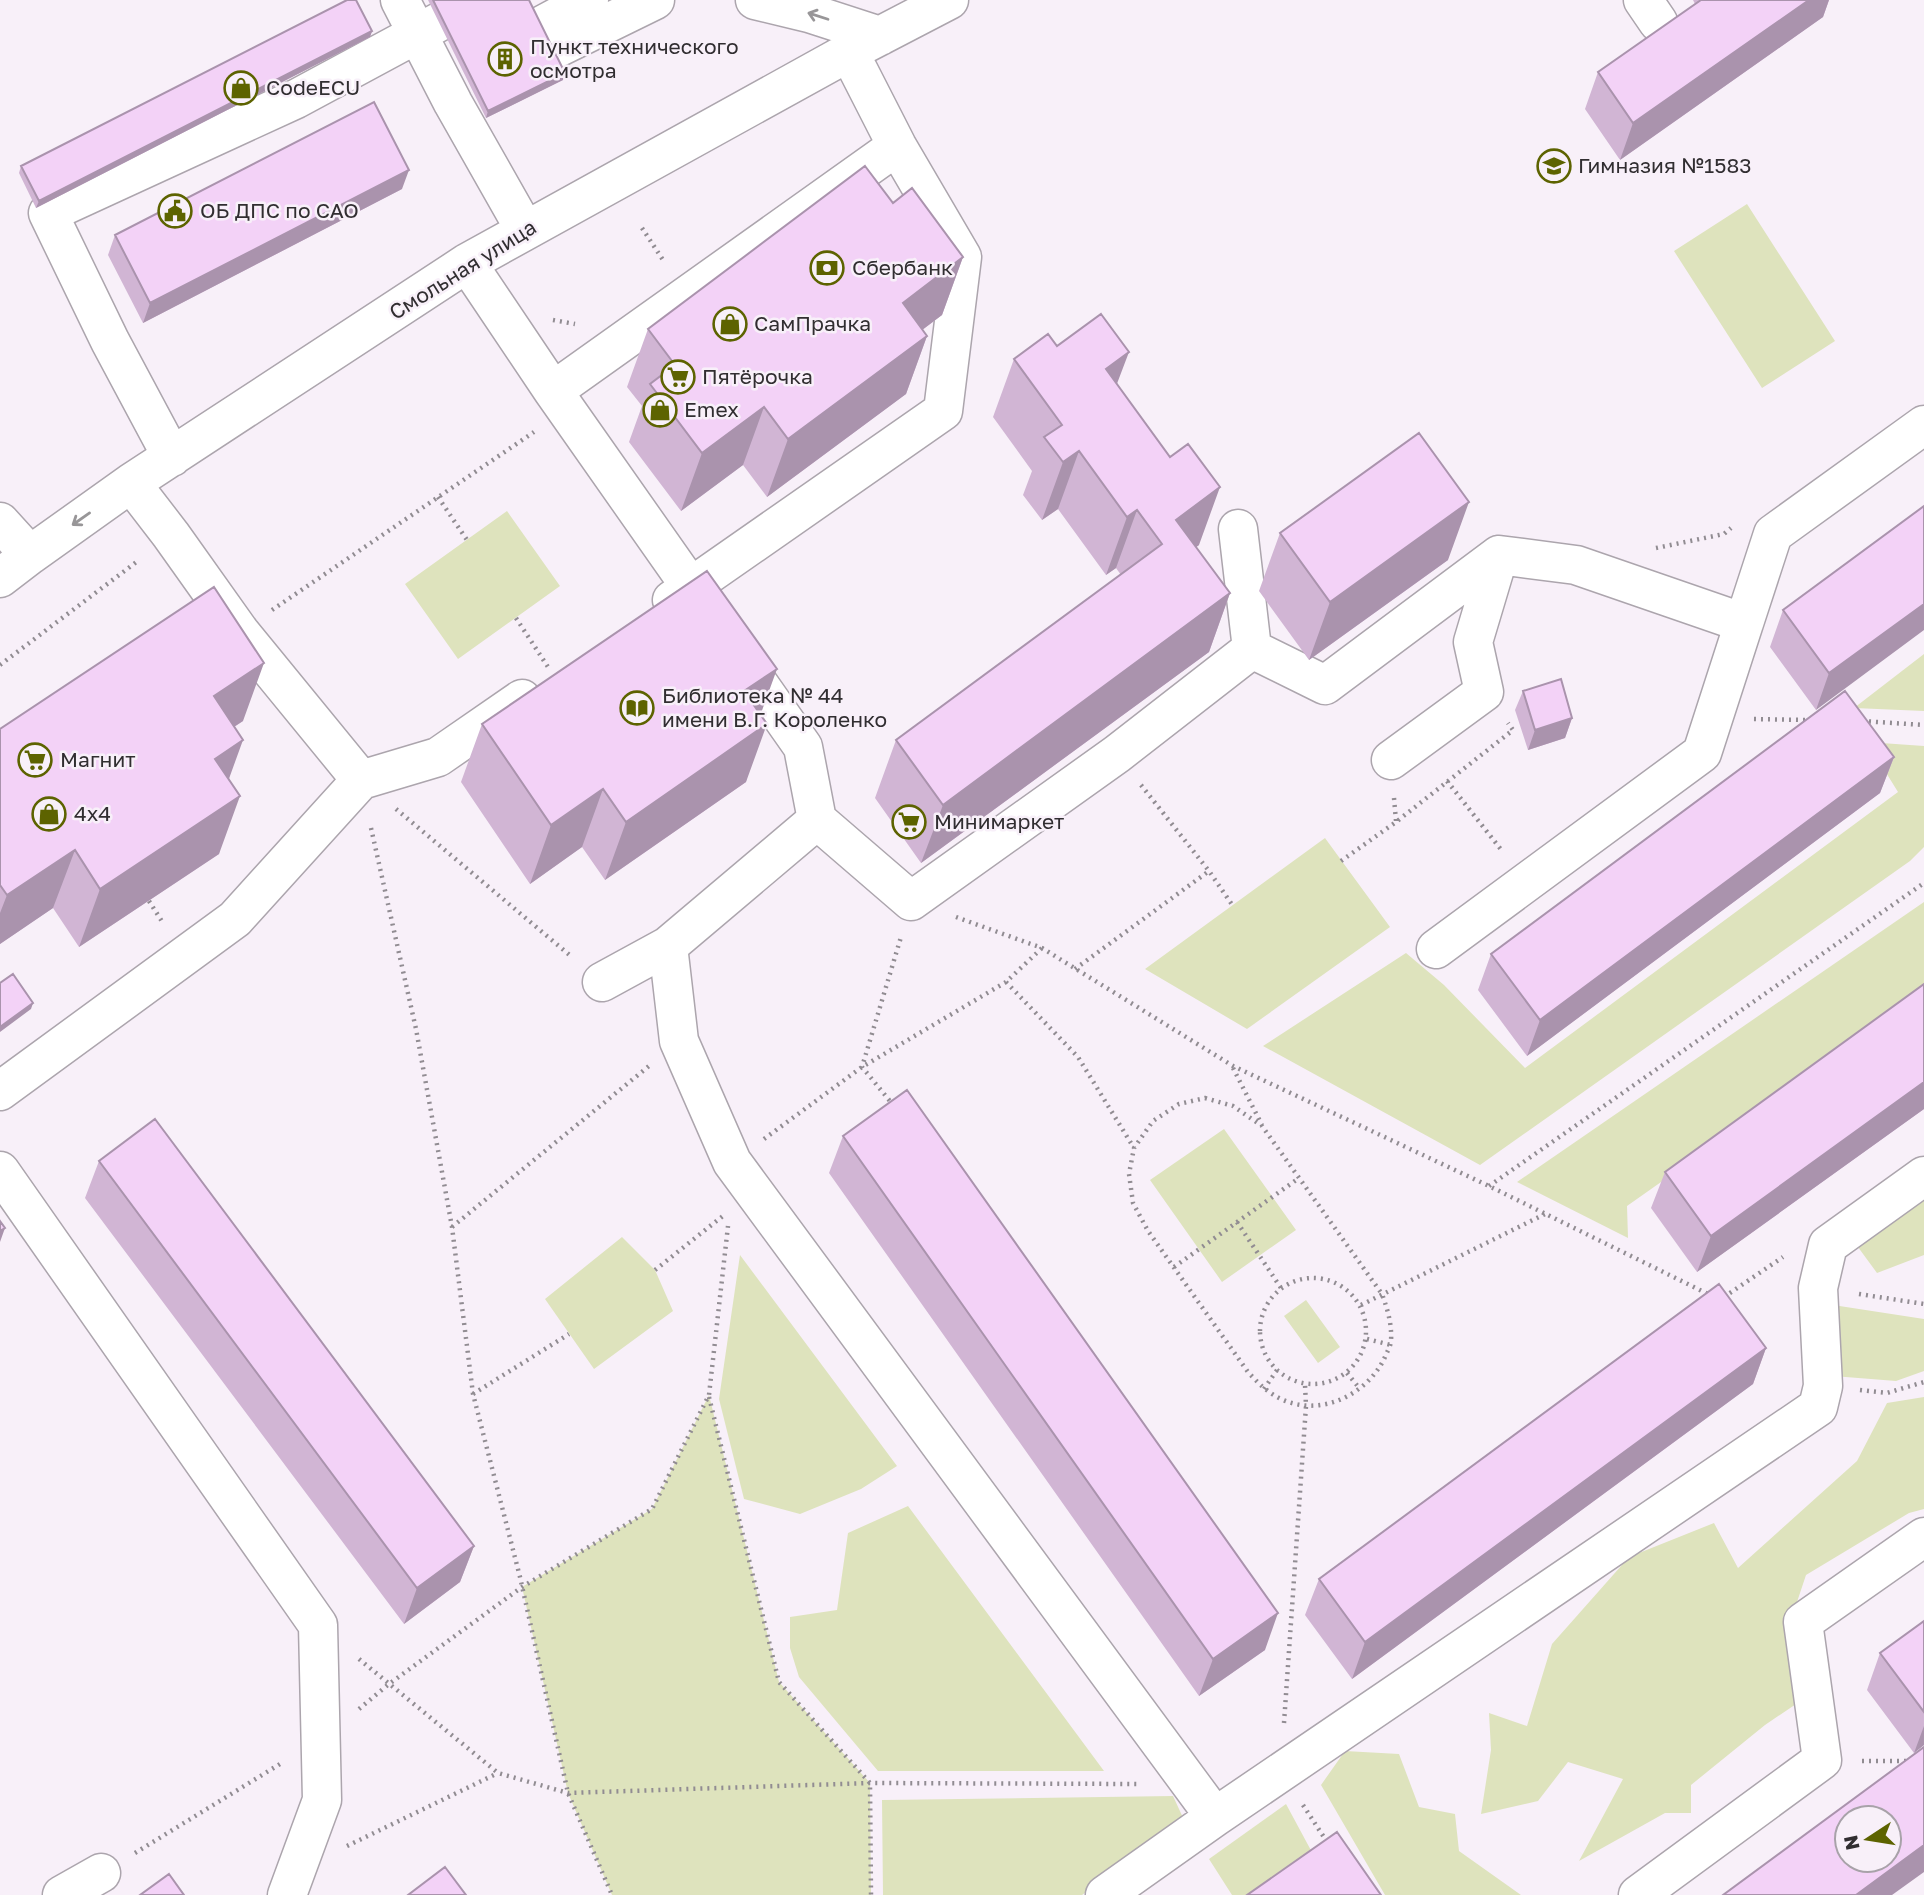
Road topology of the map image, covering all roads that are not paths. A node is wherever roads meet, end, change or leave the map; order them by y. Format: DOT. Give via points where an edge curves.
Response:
graph roads {
  1 [pos="589,0"];
  2 [pos="655,0"];
  3 [pos="755,0"];
  4 [pos="949,0"];
  5 [pos="534,20"];
  6 [pos="864,44"];
  7 [pos="436,46"];
  8 [pos="897,146"];
  9 [pos="525,230"];
  10 [pos="467,263"];
  11 [pos="560,400"];
  12 [pos="1924,425"];
  13 [pos="172,457"];
  14 [pos="131,483"];
  15 [pos="0,522"];
  16 [pos="1238,529"];
  17 [pos="30,555"];
  18 [pos="1499,555"];
  19 [pos="0,578"];
  20 [pos="691,587"];
  21 [pos="646,617"];
  22 [pos="1744,623"];
  23 [pos="1252,649"];
  24 [pos="555,677"];
  25 [pos="1391,760"];
  26 [pos="360,780"];
  27 [pos="817,820"];
  28 [pos="668,946"];
  29 [pos="1436,949"];
  30 [pos="602,982"];
  31 [pos="0,1091"];
  32 [pos="0,1171"];
  33 [pos="1924,1176"];
  34 [pos="1924,1537"];
  35 [pos="1215,1817"];
  36 [pos="101,1873"];
  37 [pos="292,1883"];
  38 [pos="62,1895"];
  39 [pos="1105,1895"];
  40 [pos="1638,1895"];
  1 -- 5 [label="street"];
  2 -- 5 [label="street"];
  6 -- 3 [label="street, one-way" via="809,13"];
  4 -- 6 [label="street, Смольная улица"];
  6 -- 8 [label="street"];
  6 -- 9 [label="street, Смольная улица"];
  7 -- 9 [label="street"];
  7 -- 13 [label="street" via="296,99 48,213"];
  8 -- 11 [label="street" via="633,335"];
  8 -- 20 [label="street" via="962,257 943,411"];
  9 -- 10 [label="street, Смольная улица"];
  10 -- 11 [label="street"];
  10 -- 13 [label="street, Смольная улица"];
  11 -- 20 [label="street"];
  12 -- 22 [label="street" via="1773,534"];
  13 -- 14 [label="street, Смольная улица"];
  14 -- 17 [label="street, Смольная улица, one-way"];
  14 -- 26 [label="street" via="240,632"];
  15 -- 17 [label="street"];
  16 -- 23 [label="street"];
  17 -- 19 [label="street, Смольная улица"];
  18 -- 22 [label="street" via="1576,565"];
  18 -- 23 [label="street" via="1325,685"];
  18 -- 25 [label="street" via="1474,642 1484,692"];
  20 -- 21 [label="street"];
  20 -- 27 [label="street" via="803,747"];
  22 -- 29 [label="street" via="1702,753"];
  23 -- 27 [label="street" via="1117,754 911,901"];
  24 -- 26 [label="street" via="438,757"];
  26 -- 31 [label="street" via="235,919"];
  27 -- 28 [label="street"];
  28 -- 30 [label="street"];
  28 -- 35 [label="street" via="679,1041 732,1162"];
  32 -- 37 [label="street" via="318,1625 322,1800"];
  33 -- 35 [label="street" via="1828,1245 1818,1288 1822,1386 1818,1407"];
  34 -- 40 [label="street" via="1803,1622 1822,1760"];
  35 -- 39 [label="street"];
  36 -- 38 [label="street"];
}
